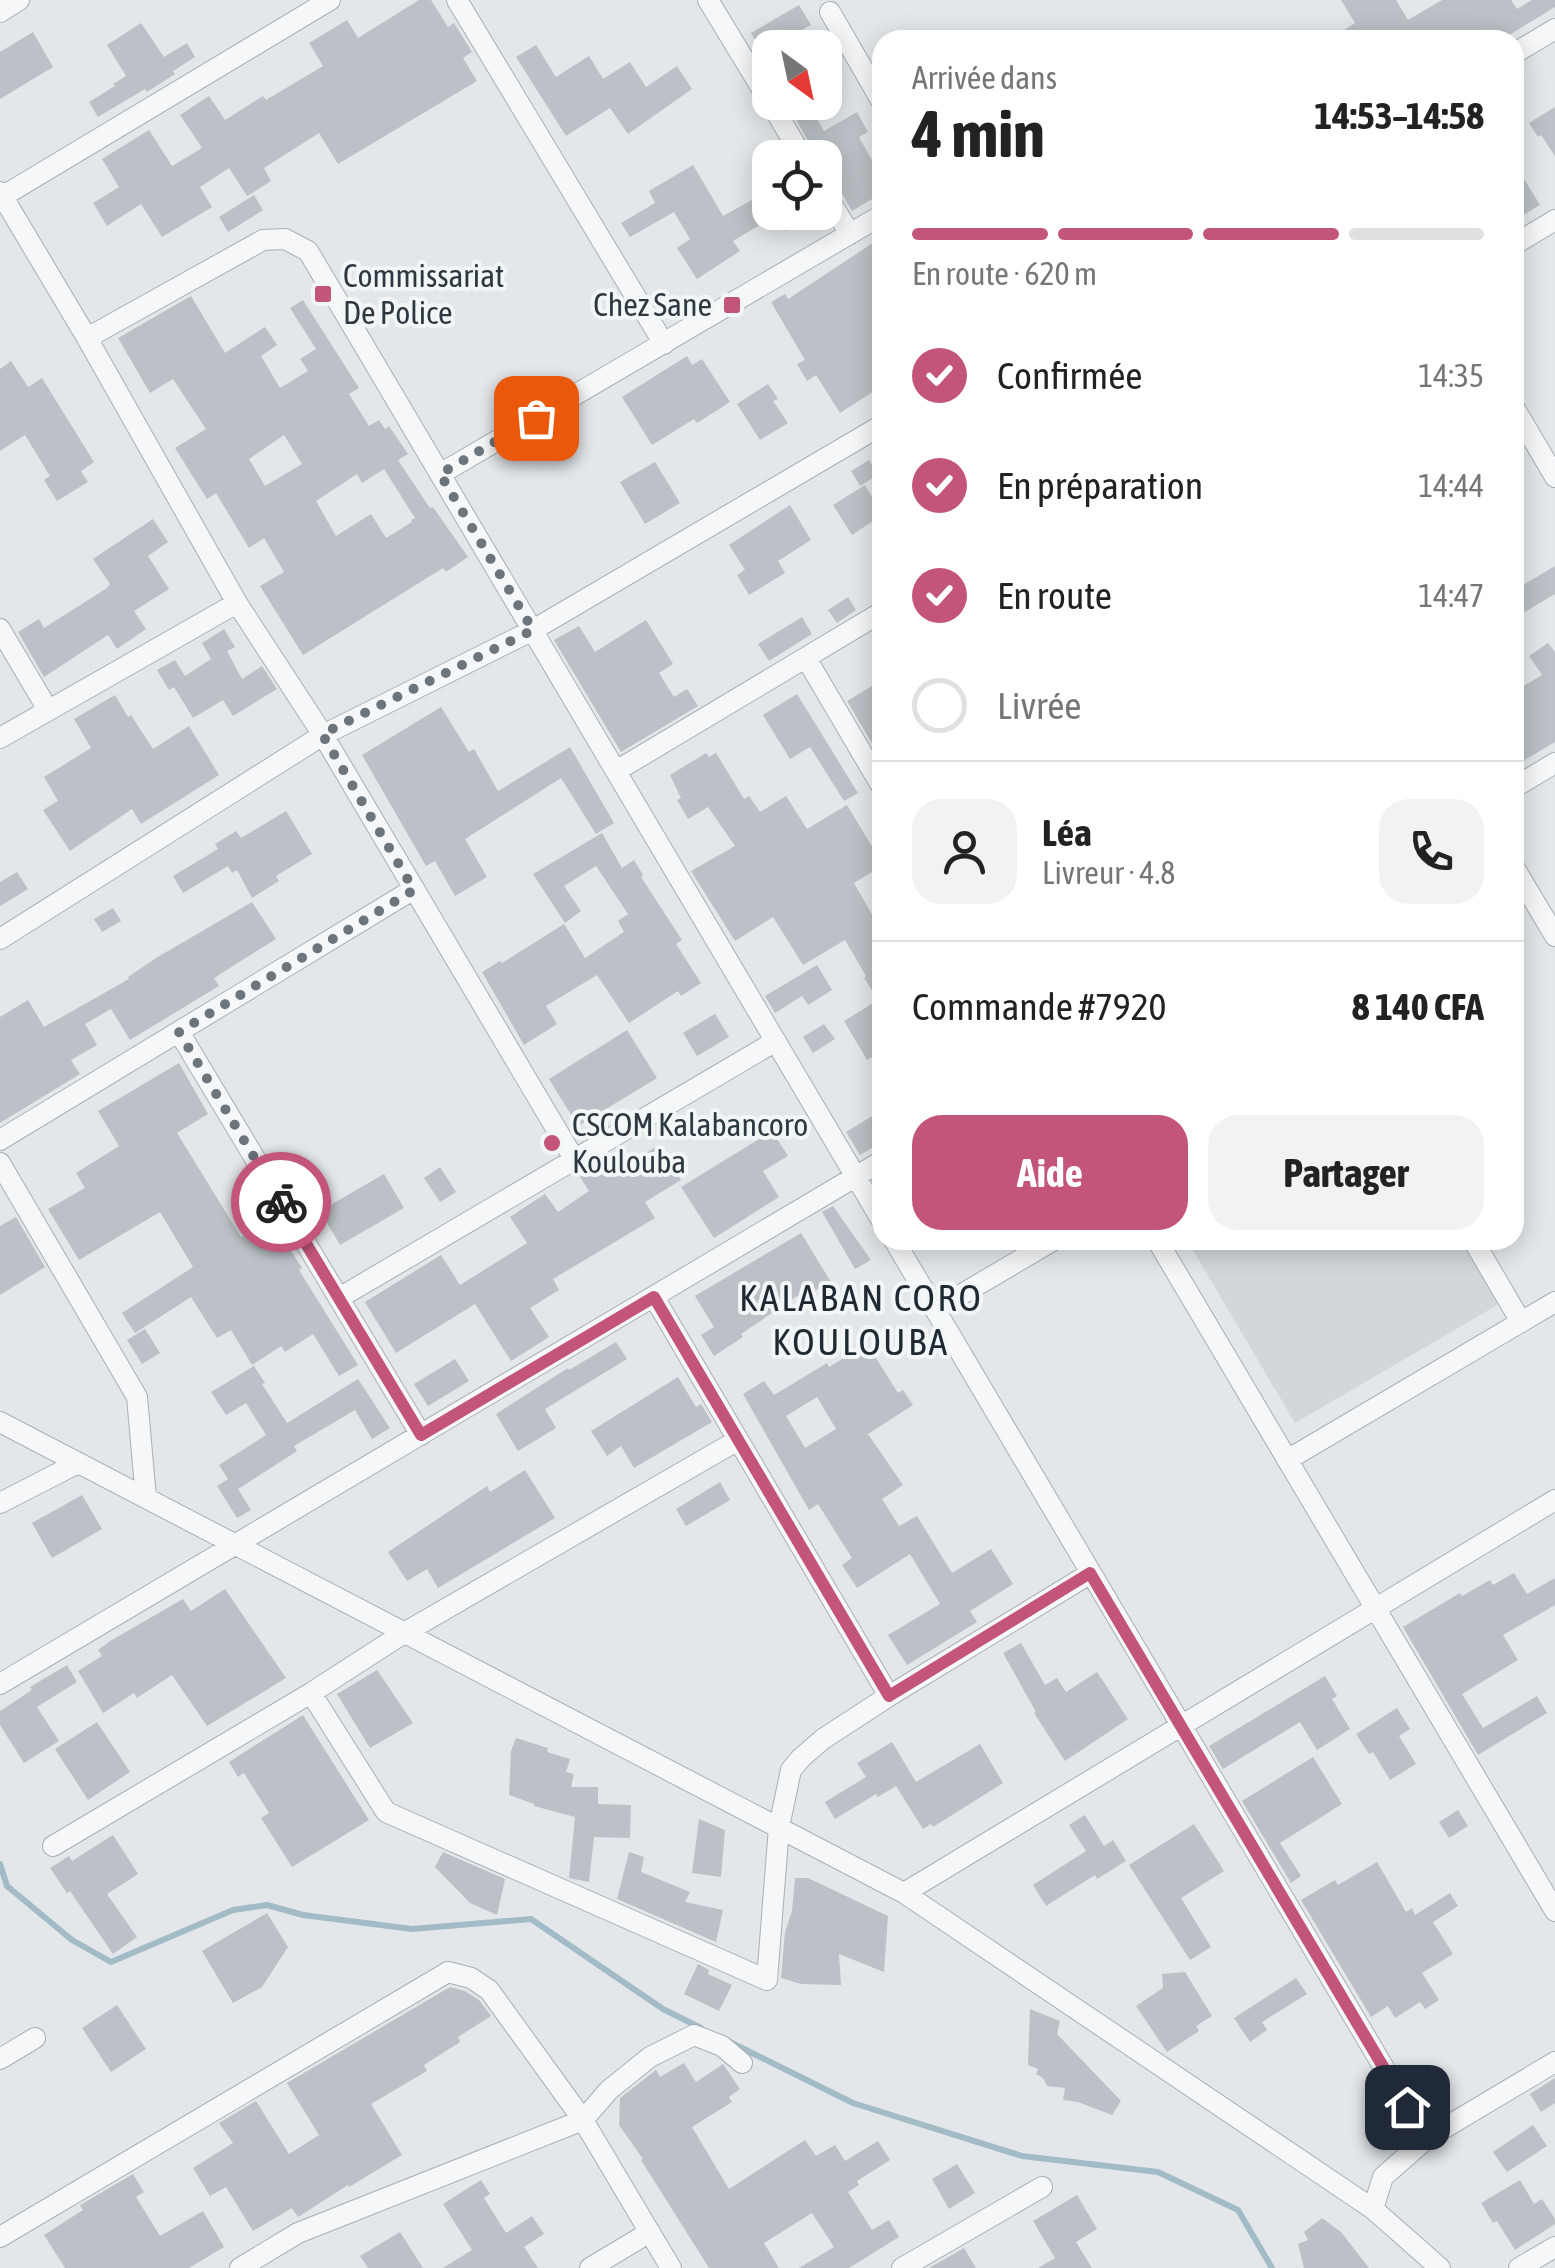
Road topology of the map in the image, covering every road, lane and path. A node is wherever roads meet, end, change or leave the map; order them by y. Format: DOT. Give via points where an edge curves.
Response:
graph roads {
  1 [pos="20,0"];
  2 [pos="330,0"];
  3 [pos="457,0"];
  4 [pos="708,0"];
  5 [pos="0,12"];
  6 [pos="830,12"];
  7 [pos="1555,29"];
  8 [pos="1524,47"];
  9 [pos="752,72"];
  10 [pos="872,85"];
  11 [pos="1,195"];
  12 [pos="1555,220"];
  13 [pos="842,221"];
  14 [pos="872,221"];
  15 [pos="850,234"];
  16 [pos="1524,239"];
  17 [pos="87,338"];
  18 [pos="664,344"];
  19 [pos="1524,424"];
  20 [pos="872,431"];
  21 [pos="440,474"];
  22 [pos="1555,477"];
  23 [pos="237,603"];
  24 [pos="872,618"];
  25 [pos="0,629"];
  26 [pos="533,630"];
  27 [pos="806,658"];
  28 [pos="48,710"];
  29 [pos="322,734"];
  30 [pos="0,738"];
  31 [pos="1555,763"];
  32 [pos="872,771"];
  33 [pos="616,772"];
  34 [pos="1524,782"];
  35 [pos="1524,883"];
  36 [pos="414,890"];
  37 [pos="1555,936"];
  38 [pos="0,939"];
  39 [pos="179,1032"];
  40 [pos="776,1041"];
  41 [pos="0,1140"];
  42 [pos="574,1160"];
  43 [pos="0,1163"];
  44 [pos="872,1167"];
  45 [pos="856,1177"];
  46 [pos="872,1204"];
  47 [pos="900,1250"];
  48 [pos="1037,1250"];
  49 [pos="1163,1250"];
  50 [pos="1479,1250"];
  51 [pos="654,1297"];
  52 [pos="338,1298"];
  53 [pos="1555,1302"];
  54 [pos="935,1310"];
  55 [pos="1521,1322"];
  56 [pos="0,1422"];
  57 [pos="421,1435"];
  58 [pos="738,1440"];
  59 [pos="1288,1460"];
  60 [pos="78,1463"];
  61 [pos="146,1498"];
  62 [pos="1555,1500"];
  63 [pos="0,1503"];
  64 [pos="234,1544"];
  65 [pos="1090,1573"];
  66 [pos="1376,1608"];
  67 [pos="404,1633"];
  68 [pos="0,1684"];
  69 [pos="312,1693"];
  70 [pos="889,1696"];
  71 [pos="1181,1726"];
  72 [pos="778,1827"];
  73 [pos="53,1846"];
  74 [pos="904,1893"];
  75 [pos="1555,1911"];
  76 [pos="35,2038"];
  77 [pos="0,2059"];
  78 [pos="1555,2062"];
  79 [pos="742,2063"];
  80 [pos="583,2120"];
  81 [pos="1426,2139"];
  82 [pos="1042,2186"];
  83 [pos="1373,2209"];
  84 [pos="650,2232"];
  85 [pos="0,2237"];
  86 [pos="1555,2247"];
  87 [pos="240,2268"];
  88 [pos="590,2268"];
  89 [pos="671,2268"];
  90 [pos="902,2268"];
  91 [pos="1440,2268"];
  92 [pos="1519,2268"];
  1 -- 5 [label="street"];
  2 -- 11 [label="street"];
  3 -- 18 [label="street"];
  4 -- 9 [label="street"];
  6 -- 10 [label="street"];
  7 -- 8 [label="street"];
  11 -- 17 [label="street"];
  12 -- 16 [label="street"];
  13 -- 15 [label="street"];
  14 -- 15 [label="street"];
  15 -- 18 [label="street"];
  17 -- 21 [label="street" via="263,240 285,240 308,251"];
  17 -- 23 [label="street"];
  18 -- 21 [label="street"];
  19 -- 22 [label="street"];
  20 -- 26 [label="street"];
  21 -- 26 [label="street"];
  23 -- 28 [label="street"];
  23 -- 29 [label="street"];
  24 -- 27 [label="street"];
  25 -- 28 [label="street"];
  26 -- 29 [label="street"];
  26 -- 33 [label="street"];
  27 -- 32 [label="street"];
  27 -- 33 [label="street"];
  28 -- 30 [label="street"];
  29 -- 36 [label="street"];
  29 -- 38 [label="street"];
  31 -- 34 [label="street"];
  33 -- 40 [label="street"];
  35 -- 37 [label="street"];
  36 -- 39 [label="street"];
  36 -- 42 [label="street"];
  39 -- 41 [label="street"];
  39 -- 52 [label="street"];
  40 -- 42 [label="street"];
  40 -- 45 [label="street"];
  42 -- 52 [label="street"];
  43 -- 61 [label="street" via="137,1397"];
  44 -- 45 [label="street"];
  45 -- 46 [label="street"];
  45 -- 51 [label="street"];
  47 -- 54 [label="street"];
  48 -- 54 [label="street"];
  49 -- 59 [label="street"];
  50 -- 55 [label="street"];
  51 -- 57 [label="street"];
  51 -- 58 [label="street"];
  52 -- 57 [label="street"];
  53 -- 55 [label="street"];
  54 -- 65 [label="street"];
  55 -- 59 [label="street"];
  56 -- 60 [label="street"];
  57 -- 64 [label="street"];
  58 -- 67 [label="street"];
  58 -- 70 [label="street"];
  59 -- 66 [label="street"];
  60 -- 61 [label="street"];
  60 -- 63 [label="street"];
  61 -- 64 [label="street"];
  62 -- 66 [label="street"];
  64 -- 67 [label="street"];
  64 -- 68 [label="street"];
  65 -- 70 [label="street"];
  65 -- 71 [label="street"];
  66 -- 71 [label="street"];
  66 -- 75 [label="street"];
  67 -- 69 [label="street"];
  67 -- 72 [label="street"];
  69 -- 72 [label="street" via="386,1812 767,1980"];
  69 -- 73 [label="street"];
  70 -- 72 [label="street" via="800,1758"];
  71 -- 74 [label="street"];
  71 -- 81 [label="street"];
  72 -- 74 [label="street"];
  74 -- 83 [label="street"];
  76 -- 77 [label="street"];
  78 -- 81 [label="street"];
  79 -- 80 [label="street" via="722,2046 694,2036 650,2057"];
  80 -- 84 [label="street"];
  80 -- 85 [label="street" via="488,1990 448,1972"];
  80 -- 87 [label="street" via="298,2234"];
  81 -- 83 [label="street" via="1383,2177"];
  82 -- 90 [label="street"];
  83 -- 91 [label="street"];
  84 -- 88 [label="street"];
  84 -- 89 [label="street"];
  86 -- 92 [label="street"];
}
